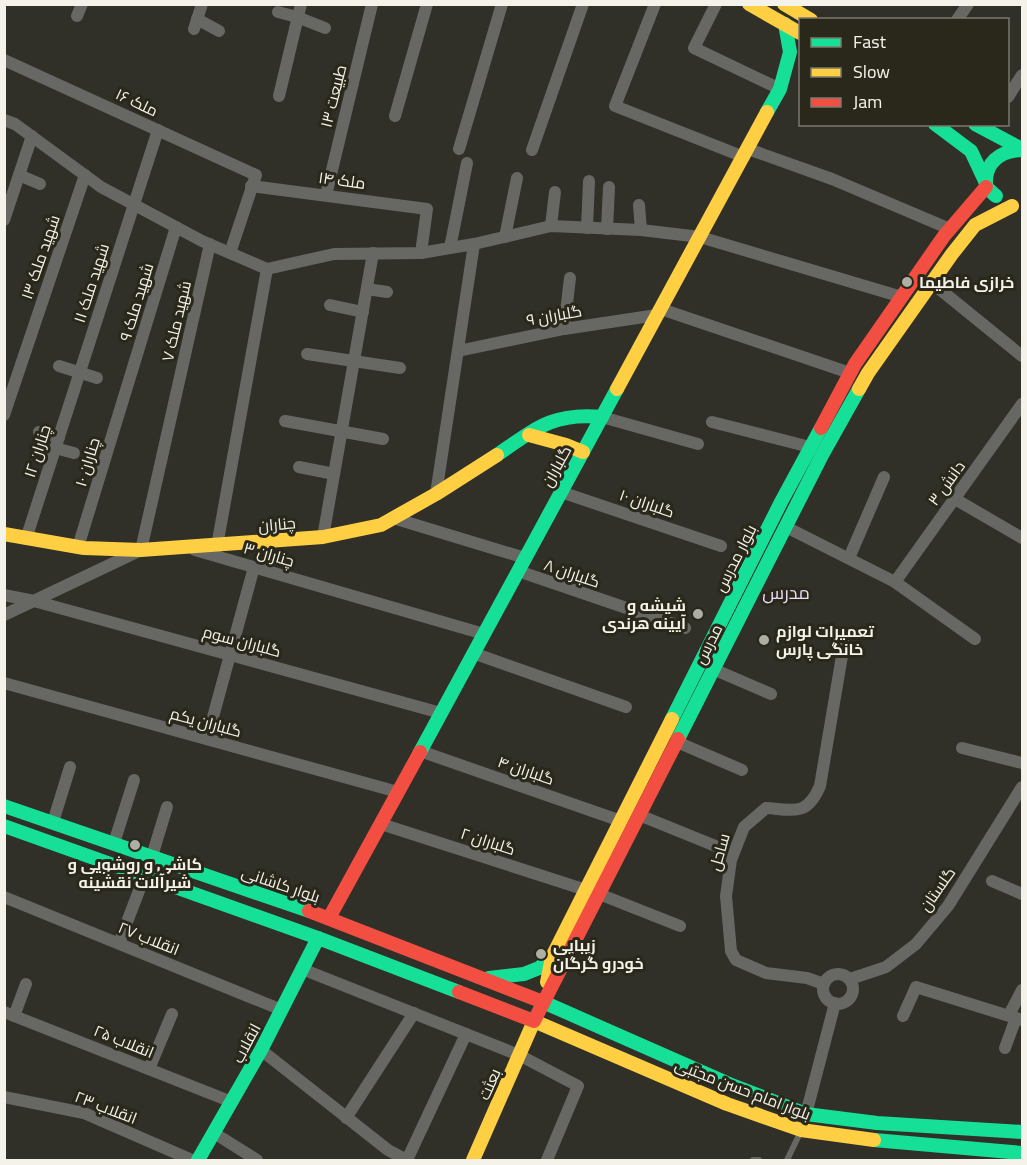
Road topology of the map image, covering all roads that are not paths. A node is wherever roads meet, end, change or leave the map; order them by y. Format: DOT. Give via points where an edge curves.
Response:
graph roads {
  1 [pos="202,4"];
  2 [pos="301,4"];
  3 [pos="372,4"];
  4 [pos="427,4"];
  5 [pos="502,4"];
  6 [pos="583,4"];
  7 [pos="655,4"];
  8 [pos="716,4"];
  9 [pos="749,4"];
  10 [pos="784,4"];
  11 [pos="968,4"];
  12 [pos="278,12"];
  13 [pos="297,17"];
  14 [pos="808,18"];
  15 [pos="958,18"];
  16 [pos="785,24"];
  17 [pos="325,28"];
  18 [pos="219,31"];
  19 [pos="799,32"];
  20 [pos="4,60"];
  21 [pos="799,62"];
  22 [pos="1023,75"];
  23 [pos="780,89"];
  24 [pos="1014,93"];
  25 [pos="279,96"];
  26 [pos="395,116"];
  27 [pos="4,120"];
  28 [pos="938,126"];
  29 [pos="982,126"];
  30 [pos="158,130"];
  31 [pos="1000,130"];
  32 [pos="32,136"];
  33 [pos="459,149"];
  34 [pos="1023,149"];
  35 [pos="532,150"];
  36 [pos="746,153"];
  37 [pos="467,163"];
  38 [pos="19,175"];
  39 [pos="85,175"];
  40 [pos="516,178"];
  41 [pos="253,180"];
  42 [pos="589,181"];
  43 [pos="40,184"];
  44 [pos="986,185"];
  45 [pos="609,188"];
  46 [pos="555,192"];
  47 [pos="326,195"];
  48 [pos="134,205"];
  49 [pos="639,206"];
  50 [pos="1019,207"];
  51 [pos="4,220"];
  52 [pos="551,226"];
  53 [pos="176,227"];
  54 [pos="586,228"];
  55 [pos="607,229"];
  56 [pos="950,229"];
  57 [pos="640,230"];
  58 [pos="505,237"];
  59 [pos="700,237"];
  60 [pos="210,244"];
  61 [pos="474,244"];
  62 [pos="450,248"];
  63 [pos="230,253"];
  64 [pos="421,253"];
  65 [pos="373,254"];
  66 [pos="267,270"];
  67 [pos="570,278"];
  68 [pos="932,283"];
  69 [pos="367,289"];
  70 [pos="387,292"];
  71 [pos="902,297"];
  72 [pos="330,305"];
  73 [pos="363,312"];
  74 [pos="659,312"];
  75 [pos="564,329"];
  76 [pos="458,351"];
  77 [pos="308,354"];
  78 [pos="1023,356"];
  79 [pos="353,361"];
  80 [pos="59,366"];
  81 [pos="399,368"];
  82 [pos="80,372"];
  83 [pos="850,373"];
  84 [pos="96,378"];
  85 [pos="127,387"];
  86 [pos="1023,404"];
  87 [pos="4,415"];
  88 [pos="602,417"];
  89 [pos="285,421"];
  90 [pos="711,422"];
  91 [pos="39,432"];
  92 [pos="341,432"];
  93 [pos="529,435"];
  94 [pos="382,439"];
  95 [pos="57,443"];
  96 [pos="698,444"];
  97 [pos="810,447"];
  98 [pos="583,452"];
  99 [pos="74,453"];
  100 [pos="299,467"];
  101 [pos="334,474"];
  102 [pos="884,477"];
  103 [pos="561,492"];
  104 [pos="436,494"];
  105 [pos="955,499"];
  106 [pos="393,518"];
  107 [pos="786,527"];
  108 [pos="4,534"];
  109 [pos="323,537"];
  110 [pos="1023,538"];
  111 [pos="26,539"];
  112 [pos="217,546"];
  113 [pos="721,546"];
  114 [pos="78,547"];
  115 [pos="182,547"];
  116 [pos="141,550"];
  117 [pos="525,558"];
  118 [pos="849,558"];
  119 [pos="254,567"];
  120 [pos="518,572"];
  121 [pos="746,572"];
  122 [pos="760,578"];
  123 [pos="896,582"];
  124 [pos="4,596"];
  125 [pos="34,601"];
  126 [pos="4,615"];
  127 [pos="685,628"];
  128 [pos="484,634"];
  129 [pos="975,639"];
  130 [pos="844,644"];
  131 [pos="473,653"];
  132 [pos="230,655"];
  133 [pos="713,669"];
  134 [pos="4,683"];
  135 [pos="771,694"];
  136 [pos="626,707"];
  137 [pos="441,713"];
  138 [pos="207,739"];
  139 [pos="676,742"];
  140 [pos="962,748"];
  141 [pos="420,751"];
  142 [pos="1023,763"];
  143 [pos="70,766"];
  144 [pos="742,770"];
  145 [pos="134,780"];
  146 [pos="1023,787"];
  147 [pos="398,792"];
  148 [pos="4,806"];
  149 [pos="167,807"];
  150 [pos="639,815"];
  151 [pos="621,821"];
  152 [pos="52,822"];
  153 [pos="381,824"];
  154 [pos="4,826"];
  155 [pos="114,843"];
  156 [pos="718,847"];
  157 [pos="152,856"];
  158 [pos="145,875"];
  159 [pos="992,881"];
  160 [pos="592,892"];
  161 [pos="1023,894"];
  162 [pos="4,897"];
  163 [pos="329,918"];
  164 [pos="680,926"];
  165 [pos="318,938"];
  166 [pos="119,943"];
  167 [pos="552,957"];
  168 [pos="302,969"];
  169 [pos="484,979"];
  170 [pos="850,979"];
  171 [pos="27,984"];
  172 [pos="824,984"];
  173 [pos="1023,990"];
  174 [pos="543,1002"];
  175 [pos="835,1004"];
  176 [pos="282,1010"];
  177 [pos="414,1013"];
  178 [pos="9,1014"];
  179 [pos="172,1014"];
  180 [pos="903,1016"];
  181 [pos="1016,1018"];
  182 [pos="534,1021"];
  183 [pos="466,1034"];
  184 [pos="1005,1047"];
  185 [pos="261,1050"];
  186 [pos="654,1051"];
  187 [pos="519,1055"];
  188 [pos="149,1069"];
  189 [pos="647,1069"];
  190 [pos="4,1097"];
  191 [pos="232,1102"];
  192 [pos="806,1114"];
  193 [pos="346,1118"];
  194 [pos="801,1130"];
  195 [pos="1023,1132"];
  196 [pos="214,1133"];
  197 [pos="1023,1154"];
  198 [pos="407,1160"];
  199 [pos="192,1161"];
  200 [pos="198,1161"];
  201 [pos="257,1161"];
  202 [pos="473,1161"];
  203 [pos="547,1161"];
  204 [pos="753,1161"];
  205 [pos="759,1161"];
  206 [pos="787,1161"];
  1 -- 18 [label="street" via="196,24"];
  2 -- 13 [label="street"];
  3 -- 47 [label="street, طبیعت ۱۳"];
  4 -- 26 [label="street"];
  5 -- 33 [label="street"];
  6 -- 35 [label="street"];
  7 -- 36 [label="street" via="615,106"];
  8 -- 23 [label="street" via="694,48"];
  9 -- 16 [label="main road"];
  10 -- 14 [label="main road"];
  11 -- 15 [label="street"];
  12 -- 13 [label="street"];
  13 -- 17 [label="street"];
  13 -- 25 [label="street"];
  16 -- 19 [label="main road"];
  16 -- 23 [label="main road, گلباران" via="790,52"];
  20 -- 30 [label="street, ملک ۱۶"];
  21 -- 23 [label="main road"];
  22 -- 24 [label="street"];
  23 -- 36 [label="main road, گلباران"];
  27 -- 32 [label="street"];
  28 -- 44 [label="main road" via="971,151"];
  29 -- 31 [label="main road"];
  30 -- 41 [label="street, ملک ۱۶"];
  30 -- 48 [label="street, شهید ملک ۱۱"];
  31 -- 34 [label="main road"];
  32 -- 38 [label="street"];
  32 -- 39 [label="street"];
  34 -- 44 [label="main road, بلوار مدرس" via="993,159 986,169"];
  36 -- 56 [label="street" via="832,179"];
  36 -- 59 [label="main road, گلباران"];
  37 -- 62 [label="street"];
  38 -- 43 [label="street"];
  38 -- 51 [label="street"];
  39 -- 48 [label="street"];
  39 -- 87 [label="street, شهید ملک ۱۳"];
  40 -- 58 [label="street"];
  41 -- 47 [label="street, ملک ۱۴"];
  41 -- 63 [label="street"];
  42 -- 54 [label="street"];
  44 -- 50 [label="main road" via="999,199"];
  44 -- 56 [label="main road, بلوار مدرس"];
  45 -- 55 [label="street"];
  46 -- 52 [label="street"];
  47 -- 64 [label="street, ملک ۱۴" via="427,209"];
  48 -- 53 [label="street"];
  48 -- 82 [label="street, شهید ملک ۱۱"];
  49 -- 57 [label="street"];
  50 -- 68 [label="main road, مدرس" via="975,225"];
  52 -- 54 [label="street"];
  52 -- 58 [label="street"];
  53 -- 60 [label="street"];
  53 -- 85 [label="street, شهید ملک ۹"];
  54 -- 55 [label="street"];
  55 -- 57 [label="street"];
  56 -- 71 [label="main road, بلوار مدرس"];
  57 -- 59 [label="street"];
  58 -- 61 [label="street"];
  59 -- 71 [label="street"];
  59 -- 74 [label="main road, گلباران"];
  60 -- 63 [label="street"];
  60 -- 116 [label="street, شهید ملک ۷"];
  61 -- 62 [label="street"];
  61 -- 76 [label="street"];
  62 -- 64 [label="street"];
  63 -- 66 [label="street"];
  64 -- 65 [label="street"];
  65 -- 66 [label="street" via="334,254"];
  65 -- 69 [label="street"];
  66 -- 112 [label="street"];
  67 -- 75 [label="street"];
  68 -- 78 [label="street"];
  68 -- 107 [label="main road, مدرس" via="868,373"];
  69 -- 70 [label="street"];
  69 -- 73 [label="street"];
  71 -- 83 [label="main road, بلوار مدرس"];
  72 -- 73 [label="street"];
  73 -- 79 [label="street"];
  74 -- 75 [label="street, ۹ گلباران"];
  74 -- 83 [label="street"];
  74 -- 88 [label="main road, گلباران"];
  75 -- 76 [label="street, ۹ گلباران"];
  76 -- 104 [label="street"];
  77 -- 79 [label="street"];
  79 -- 81 [label="street"];
  79 -- 92 [label="street"];
  80 -- 82 [label="street"];
  82 -- 84 [label="street"];
  82 -- 95 [label="street, چناران ۱۲"];
  83 -- 97 [label="main road, بلوار مدرس"];
  85 -- 114 [label="street, چناران ۱۰"];
  86 -- 105 [label="street, دانش ۳"];
  88 -- 93 [label="main road, چناران" via="573,414"];
  88 -- 96 [label="street"];
  88 -- 98 [label="main road, گلباران"];
  89 -- 92 [label="street"];
  90 -- 97 [label="street"];
  91 -- 95 [label="street"];
  92 -- 94 [label="street"];
  92 -- 101 [label="street"];
  93 -- 98 [label="main road"];
  93 -- 104 [label="main road, چناران"];
  95 -- 99 [label="street"];
  95 -- 111 [label="street, چناران ۱۲"];
  97 -- 121 [label="main road, بلوار مدرس"];
  98 -- 103 [label="main road, گلباران"];
  100 -- 101 [label="street"];
  101 -- 109 [label="street"];
  102 -- 118 [label="street"];
  103 -- 113 [label="street, گلباران ۱۰"];
  103 -- 117 [label="main road, گلباران"];
  104 -- 106 [label="main road, چناران"];
  105 -- 110 [label="street"];
  105 -- 123 [label="street, دانش ۳"];
  106 -- 109 [label="main road, چناران" via="381,525"];
  106 -- 117 [label="street"];
  107 -- 118 [label="street"];
  107 -- 122 [label="main road, مدرس"];
  108 -- 111 [label="main road, چناران"];
  109 -- 112 [label="main road, چناران"];
  111 -- 114 [label="main road, چناران"];
  112 -- 115 [label="main road, چناران"];
  114 -- 116 [label="main road, چناران"];
  115 -- 116 [label="main road, چناران"];
  115 -- 119 [label="street, چناران ۳"];
  116 -- 125 [label="street"];
  117 -- 120 [label="main road, گلباران"];
  118 -- 123 [label="street"];
  119 -- 128 [label="street, چناران ۳"];
  119 -- 132 [label="street"];
  120 -- 127 [label="street, گلباران ۸"];
  120 -- 128 [label="main road, گلباران"];
  121 -- 122 [label="main road"];
  121 -- 151 [label="main road, بلوار مدرس"];
  122 -- 133 [label="main road, مدرس"];
  123 -- 129 [label="street"];
  124 -- 125 [label="street, گلباران سوم"];
  125 -- 126 [label="street"];
  125 -- 132 [label="street, گلباران سوم"];
  128 -- 131 [label="main road, گلباران"];
  130 -- 172 [label="street, ساحل" via="820,786 813,801 803,808 766,808 744,827 731,860 726,896 731,951 736,960 766,973"];
  131 -- 136 [label="street"];
  131 -- 137 [label="main road, گلباران"];
  132 -- 137 [label="street, گلباران سوم"];
  132 -- 138 [label="street"];
  133 -- 135 [label="street"];
  133 -- 139 [label="main road, مدرس"];
  134 -- 138 [label="street, گلباران یکم"];
  137 -- 141 [label="main road, گلباران"];
  138 -- 147 [label="street, گلباران یکم"];
  139 -- 144 [label="street"];
  139 -- 150 [label="main road, مدرس"];
  140 -- 142 [label="street"];
  141 -- 147 [label="main road, گلباران"];
  141 -- 151 [label="street, گلباران ۴"];
  143 -- 152 [label="street"];
  145 -- 155 [label="street"];
  146 -- 170 [label="street, گلستان" via="948,906 916,944 886,967"];
  147 -- 153 [label="main road, گلباران"];
  148 -- 152 [label="main road, بلوار کاشانی"];
  149 -- 157 [label="street"];
  150 -- 156 [label="street"];
  150 -- 160 [label="main road, مدرس"];
  151 -- 160 [label="main road, بلوار مدرس"];
  152 -- 155 [label="main road, بلوار کاشانی"];
  153 -- 160 [label="street, گلباران ۲"];
  153 -- 163 [label="main road, گلباران"];
  154 -- 158 [label="main road"];
  155 -- 157 [label="main road, بلوار کاشانی"];
  157 -- 163 [label="main road, بلوار کاشانی"];
  158 -- 165 [label="main road"];
  158 -- 166 [label="street"];
  159 -- 161 [label="street"];
  160 -- 164 [label="street, گلباران ۲"];
  160 -- 167 [label="main road, بلوار مدرس"];
  160 -- 174 [label="main road, مدرس"];
  162 -- 166 [label="street, انقلاب ۲۷"];
  163 -- 165 [label="main road, گلباران"];
  163 -- 169 [label="main road, بلوار کاشانی"];
  165 -- 168 [label="main road, انقلاب"];
  165 -- 182 [label="main road"];
  166 -- 176 [label="street, انقلاب ۲۷"];
  167 -- 169 [label="main road" via="531,972"];
  167 -- 174 [label="main road, بلوار مدرس"];
  168 -- 176 [label="main road, انقلاب"];
  168 -- 177 [label="street"];
  169 -- 174 [label="main road, بلوار کاشانی"];
  170 -- 172 [label="street" via="834,974"];
  170 -- 175 [label="street" via="850,998"];
  171 -- 178 [label="street"];
  172 -- 175 [label="street" via="825,995"];
  173 -- 181 [label="street"];
  174 -- 182 [label="main road, بعثت"];
  174 -- 186 [label="main road, بلوار امام حسن مجتبی"];
  175 -- 192 [label="street"];
  176 -- 185 [label="main road, انقلاب"];
  177 -- 183 [label="street"];
  177 -- 193 [label="street"];
  178 -- 188 [label="street, انقلاب ۲۵"];
  179 -- 188 [label="street"];
  180 -- 181 [label="street" via="915,987"];
  181 -- 184 [label="street"];
  182 -- 187 [label="main road, بعثت"];
  182 -- 189 [label="main road, بلوار امام حسن مجتبی"];
  183 -- 187 [label="street"];
  183 -- 198 [label="street"];
  185 -- 191 [label="main road, انقلاب"];
  185 -- 193 [label="street"];
  186 -- 189 [label="main road"];
  186 -- 192 [label="main road, بلوار امام حسن مجتبی"];
  187 -- 202 [label="main road, بعثت"];
  187 -- 203 [label="street" via="578,1086"];
  188 -- 191 [label="street, انقلاب ۲۵"];
  189 -- 194 [label="main road, بلوار امام حسن مجتبی" via="727,1104"];
  190 -- 199 [label="street, انقلاب ۲۳" via="84,1113"];
  191 -- 196 [label="main road, انقلاب"];
  192 -- 195 [label="main road, بلوار امام حسن مجتبی" via="877,1123"];
  193 -- 198 [label="street"];
  194 -- 197 [label="main road, بلوار امام حسن مجتبی"];
  194 -- 206 [label="lane"];
  196 -- 200 [label="main road, انقلاب"];
  196 -- 201 [label="street"];
  204 -- 205 [label="lane"];
}
